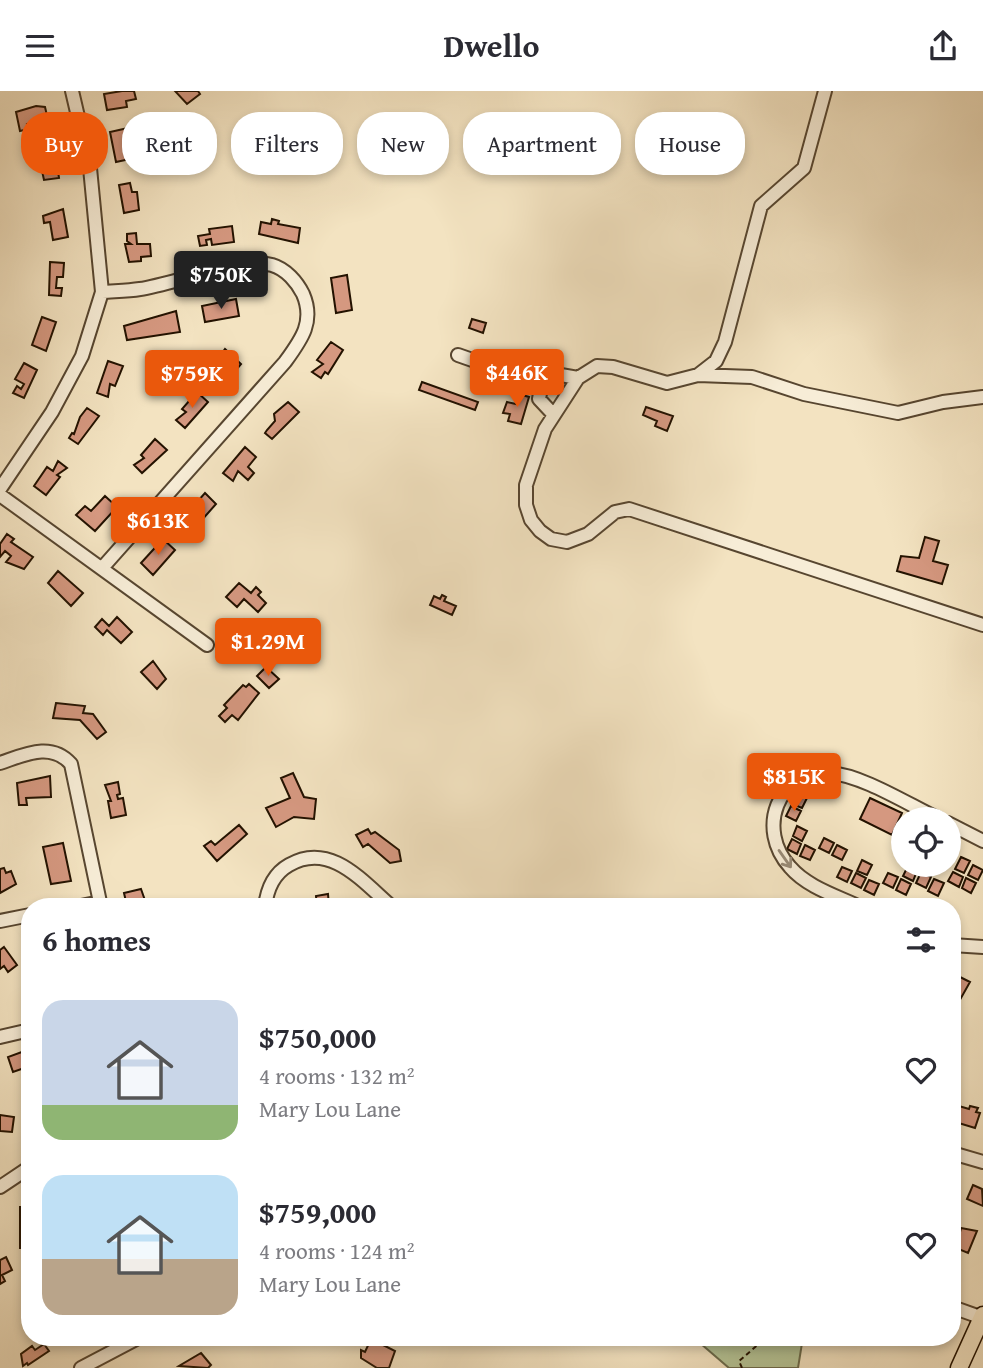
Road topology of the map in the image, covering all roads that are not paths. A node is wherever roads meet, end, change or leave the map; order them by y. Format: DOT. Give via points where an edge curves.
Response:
graph roads {
  1 [pos="72,91"];
  2 [pos="825,91"];
  3 [pos="102,292"];
  4 [pos="457,355"];
  5 [pos="698,375"];
  6 [pos="578,378"];
  7 [pos="541,384"];
  8 [pos="983,397"];
  9 [pos="553,414"];
  10 [pos="0,489"];
  11 [pos="0,495"];
  12 [pos="103,567"];
  13 [pos="983,625"];
  14 [pos="207,645"];
  15 [pos="0,763"];
  16 [pos="913,807"];
  17 [pos="961,830"];
  18 [pos="983,841"];
  19 [pos="99,898"];
  20 [pos="267,898"];
  21 [pos="381,898"];
  22 [pos="842,898"];
  23 [pos="21,917"];
  24 [pos="0,921"];
  25 [pos="961,946"];
  26 [pos="983,947"];
  27 [pos="21,1032"];
  28 [pos="0,1037"];
  29 [pos="961,1156"];
  30 [pos="983,1162"];
  31 [pos="21,1173"];
  32 [pos="0,1187"];
  33 [pos="961,1310"];
  34 [pos="983,1317"];
  35 [pos="123,1346"];
  36 [pos="81,1368"];
  37 [pos="959,1368"];
  1 -- 3 [label="street" via="90,168"];
  2 -- 5 [label="street" via="804,168 761,206 725,342 716,361"];
  3 -- 10 [label="street" via="92,331 68,384"];
  3 -- 12 [label="street" via="138,290 251,265 273,265 295,281 308,320 285,362"];
  4 -- 7 [label="street"];
  5 -- 6 [label="street" via="667,383 605,366 590,368"];
  5 -- 8 [label="street" via="752,377 804,394 898,413"];
  6 -- 7 [label="street" via="555,374"];
  6 -- 9 [label="street"];
  7 -- 9 [label="street" via="539,399"];
  9 -- 13 [label="street" via="536,452 526,495 531,520 551,539 581,538 615,512 629,509"];
  11 -- 12 [label="street"];
  12 -- 14 [label="street"];
  15 -- 19 [label="street" via="46,751 71,764"];
  16 -- 22 [label="street, one-way" via="845,776 806,776 787,790 774,810 775,844 806,880"];
  17 -- 18 [label="street"];
  20 -- 21 [label="street" via="284,868 320,856 344,867"];
  23 -- 24 [label="street"];
  25 -- 26 [label="street"];
  27 -- 28 [label="street"];
  29 -- 30 [label="street"];
  31 -- 32 [label="street"];
  33 -- 34 [label="street"];
  34 -- 37 [label="main road"];
  35 -- 36 [label="street"];
}
